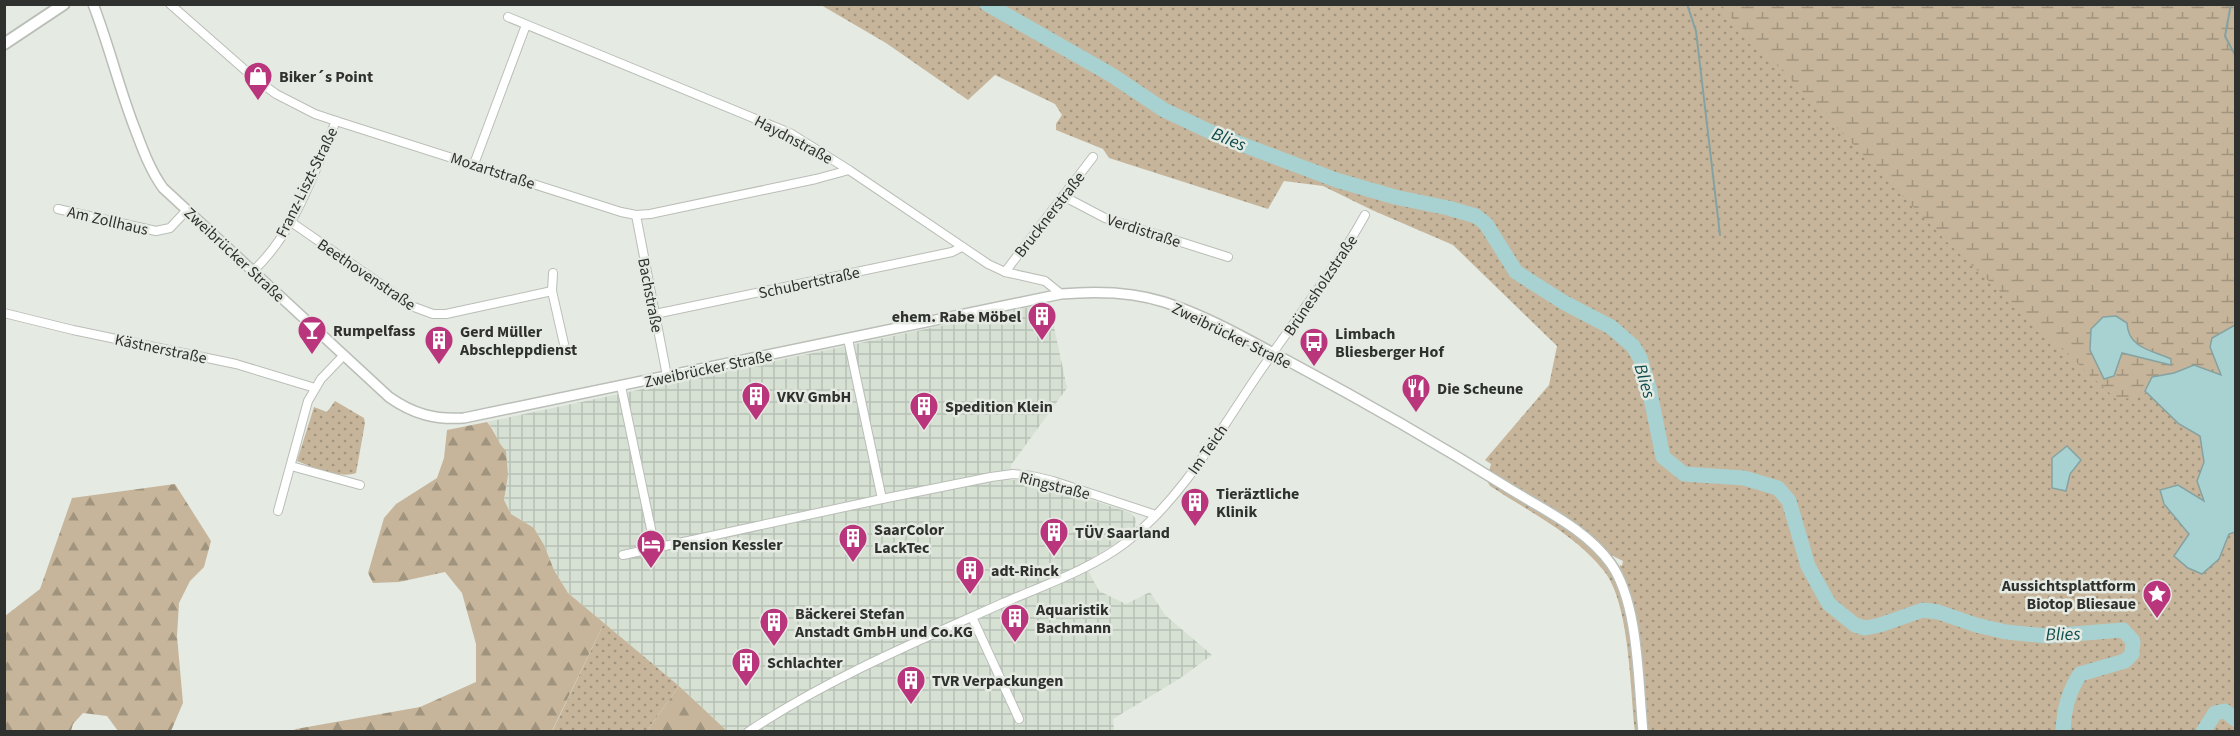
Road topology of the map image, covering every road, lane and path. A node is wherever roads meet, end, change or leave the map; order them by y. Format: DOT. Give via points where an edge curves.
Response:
graph roads {
  1 [pos="64,4"];
  2 [pos="93,4"];
  3 [pos="170,4"];
  4 [pos="508,17"];
  5 [pos="526,25"];
  6 [pos="4,44"];
  7 [pos="336,121"];
  8 [pos="1093,157"];
  9 [pos="474,164"];
  10 [pos="849,170"];
  11 [pos="1063,196"];
  12 [pos="58,209"];
  13 [pos="187,210"];
  14 [pos="636,215"];
  15 [pos="1365,215"];
  16 [pos="291,222"];
  17 [pos="962,248"];
  18 [pos="1228,257"];
  19 [pos="254,271"];
  20 [pos="1005,272"];
  21 [pos="553,273"];
  22 [pos="552,291"];
  23 [pos="1061,294"];
  24 [pos="4,313"];
  25 [pos="655,314"];
  26 [pos="848,339"];
  27 [pos="564,345"];
  28 [pos="1273,353"];
  29 [pos="344,355"];
  30 [pos="667,376"];
  31 [pos="621,386"];
  32 [pos="315,388"];
  33 [pos="291,466"];
  34 [pos="360,485"];
  35 [pos="882,499"];
  36 [pos="278,511"];
  37 [pos="1156,515"];
  38 [pos="655,548"];
  39 [pos="623,555"];
  40 [pos="972,617"];
  41 [pos="1019,719"];
  42 [pos="748,732"];
  43 [pos="1643,732"];
  1 -- 6 [label="main road"];
  2 -- 13 [label="street, Zweibrücker Straße" via="149,166 163,188"];
  3 -- 7 [label="street, Mozartstraße" via="276,94"];
  4 -- 5 [label="street, Haydnstraße"];
  5 -- 9 [label="street"];
  5 -- 10 [label="street, Haydnstraße" via="763,120 809,143"];
  7 -- 9 [label="street, Mozartstraße"];
  7 -- 16 [label="street, Franz-Liszt-Straße"];
  8 -- 11 [label="street, Brucknerstraße"];
  9 -- 14 [label="street, Mozartstraße"];
  10 -- 14 [label="street, Mozartstraße"];
  10 -- 17 [label="street, Haydnstraße"];
  11 -- 18 [label="street, Verdistraße" via="1105,218"];
  11 -- 20 [label="street, Brucknerstraße"];
  12 -- 13 [label="street, Am Zollhaus" via="156,231 170,228"];
  13 -- 19 [label="street, Zweibrücker Straße"];
  14 -- 25 [label="street, Bachstraße"];
  15 -- 28 [label="street, Brünesholzstraße" via="1326,280"];
  16 -- 19 [label="street, Franz-Liszt-Straße"];
  16 -- 22 [label="street, Beethovenstraße" via="414,307 433,314"];
  17 -- 20 [label="street, Haydnstraße"];
  17 -- 25 [label="street, Schubertstraße"];
  19 -- 29 [label="street, Zweibrücker Straße"];
  20 -- 23 [label="street, Haydnstraße" via="1045,281"];
  21 -- 22 [label="street"];
  22 -- 27 [label="street"];
  23 -- 26 [label="street, Zweibrücker Straße"];
  23 -- 28 [label="street, Zweibrücker Straße" via="1107,292 1162,301"];
  24 -- 32 [label="street, Kästnerstraße" via="236,364"];
  25 -- 30 [label="street, Bachstraße"];
  26 -- 30 [label="street, Zweibrücker Straße"];
  26 -- 35 [label="street"];
  28 -- 37 [label="street, Im Teich"];
  28 -- 43 [label="street, Zweibrücker Straße" via="1490,476 1584,537 1603,554 1619,578 1629,604"];
  29 -- 31 [label="street, Zweibrücker Straße" via="400,404 440,418 465,418"];
  29 -- 32 [label="street"];
  30 -- 31 [label="street, Zweibrücker Straße"];
  31 -- 38 [label="street"];
  32 -- 33 [label="street" via="302,418"];
  33 -- 34 [label="street"];
  33 -- 36 [label="street"];
  35 -- 37 [label="street, Ringstraße" via="1013,474 1053,482"];
  35 -- 38 [label="street, Ringstraße"];
  37 -- 40 [label="street, Im Teich" via="1104,557"];
  38 -- 39 [label="street, Ringstraße"];
  40 -- 41 [label="street"];
  40 -- 42 [label="street, Im Teich" via="829,685"];
}
